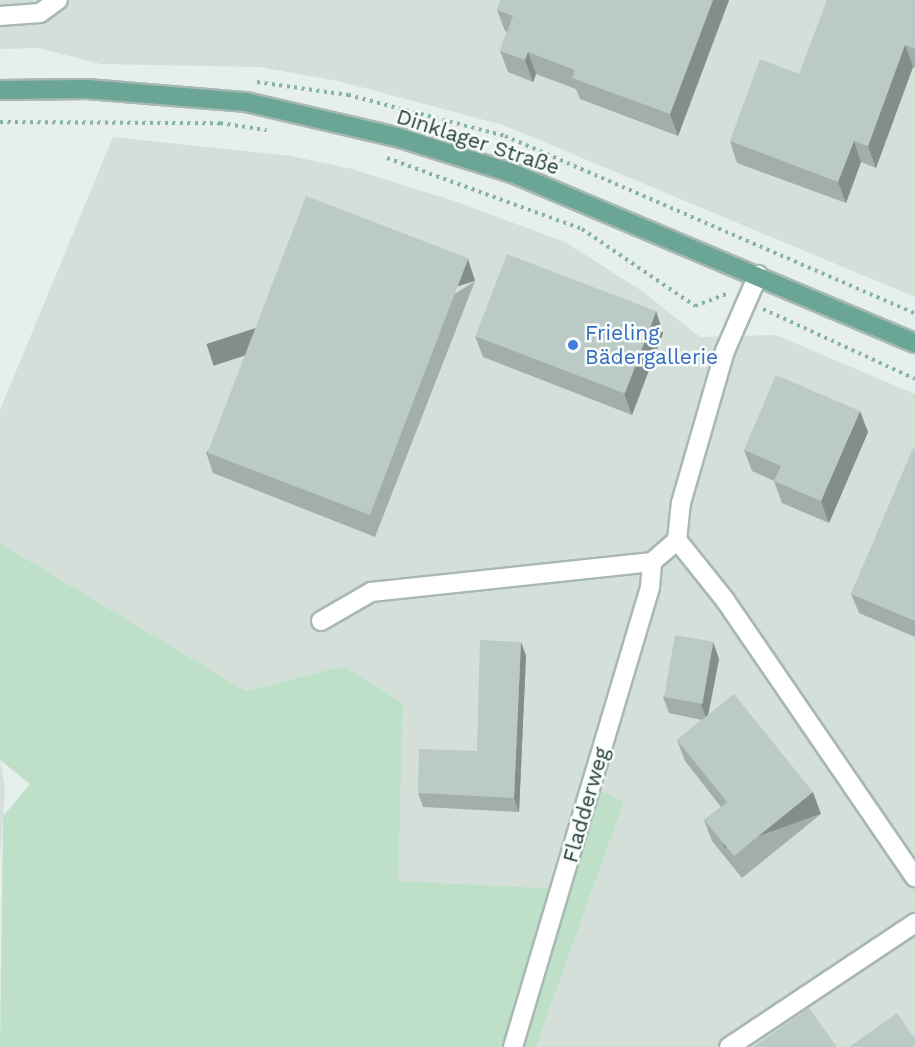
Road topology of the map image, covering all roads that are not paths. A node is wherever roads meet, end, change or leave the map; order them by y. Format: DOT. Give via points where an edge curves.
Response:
graph roads {
  1 [pos="58,0"];
  2 [pos="0,16"];
  3 [pos="0,90"];
  4 [pos="758,275"];
  5 [pos="915,343"];
  6 [pos="677,540"];
  7 [pos="652,562"];
  8 [pos="321,621"];
  9 [pos="915,878"];
  10 [pos="915,923"];
  11 [pos="513,1047"];
  12 [pos="729,1047"];
  1 -- 2 [label="street" via="40,13"];
  3 -- 4 [label="main road, Dinklager Straße" via="87,89 246,102 397,137 513,173"];
  4 -- 5 [label="main road, Dinklager Straße"];
  4 -- 6 [label="street" via="718,372 681,503"];
  6 -- 7 [label="street"];
  6 -- 9 [label="street" via="725,600"];
  7 -- 8 [label="street" via="371,592"];
  7 -- 11 [label="street, Fladderweg" via="650,587"];
  10 -- 12 [label="street"];
}
